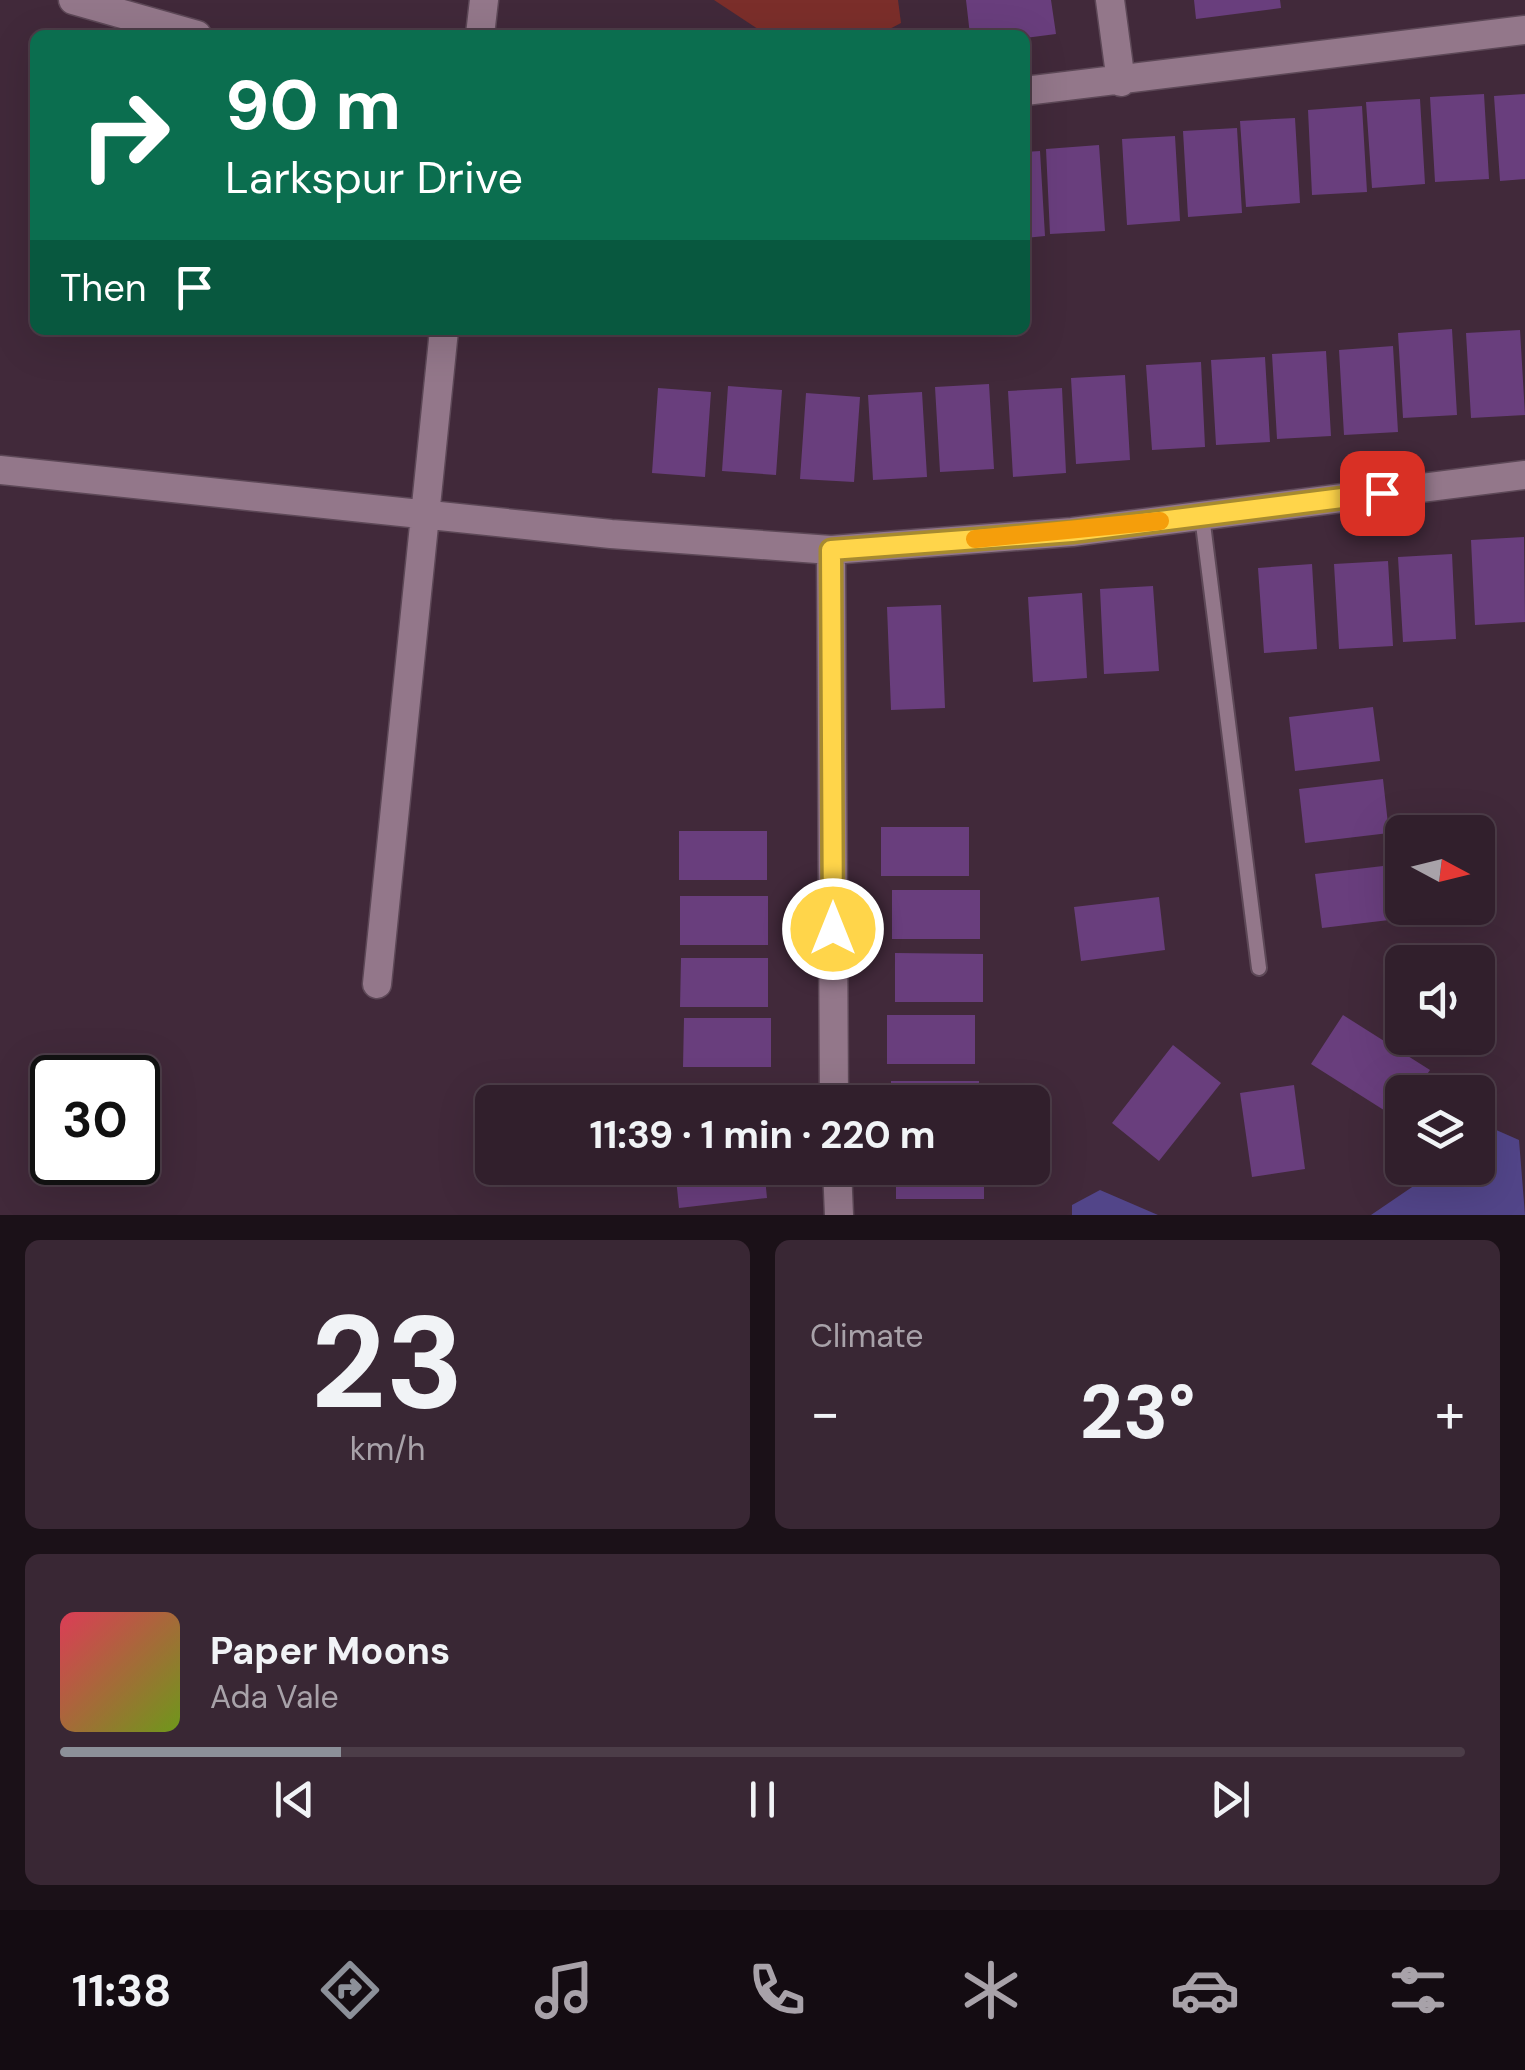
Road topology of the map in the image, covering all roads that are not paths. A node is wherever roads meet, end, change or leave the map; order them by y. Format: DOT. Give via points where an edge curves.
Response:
graph roads {
  1 [pos="73,0"];
  2 [pos="484,0"];
  3 [pos="1110,0"];
  4 [pos="178,30"];
  5 [pos="481,30"];
  6 [pos="1525,30"];
  7 [pos="1121,82"];
  8 [pos="1030,91"];
  9 [pos="443,335"];
  10 [pos="0,470"];
  11 [pos="1525,475"];
  12 [pos="424,514"];
  13 [pos="1202,516"];
  14 [pos="831,550"];
  15 [pos="1259,968"];
  16 [pos="377,984"];
  17 [pos="834,1085"];
  18 [pos="838,1185"];
  19 [pos="839,1215"];
  1 -- 4 [label="street"];
  2 -- 5 [label="street"];
  3 -- 7 [label="street"];
  6 -- 7 [label="street"];
  7 -- 8 [label="street"];
  9 -- 12 [label="street"];
  10 -- 12 [label="street"];
  11 -- 13 [label="street"];
  12 -- 14 [label="street"];
  12 -- 16 [label="street"];
  13 -- 14 [label="street"];
  13 -- 15 [label="lane"];
  14 -- 17 [label="street"];
  18 -- 19 [label="street"];
}
